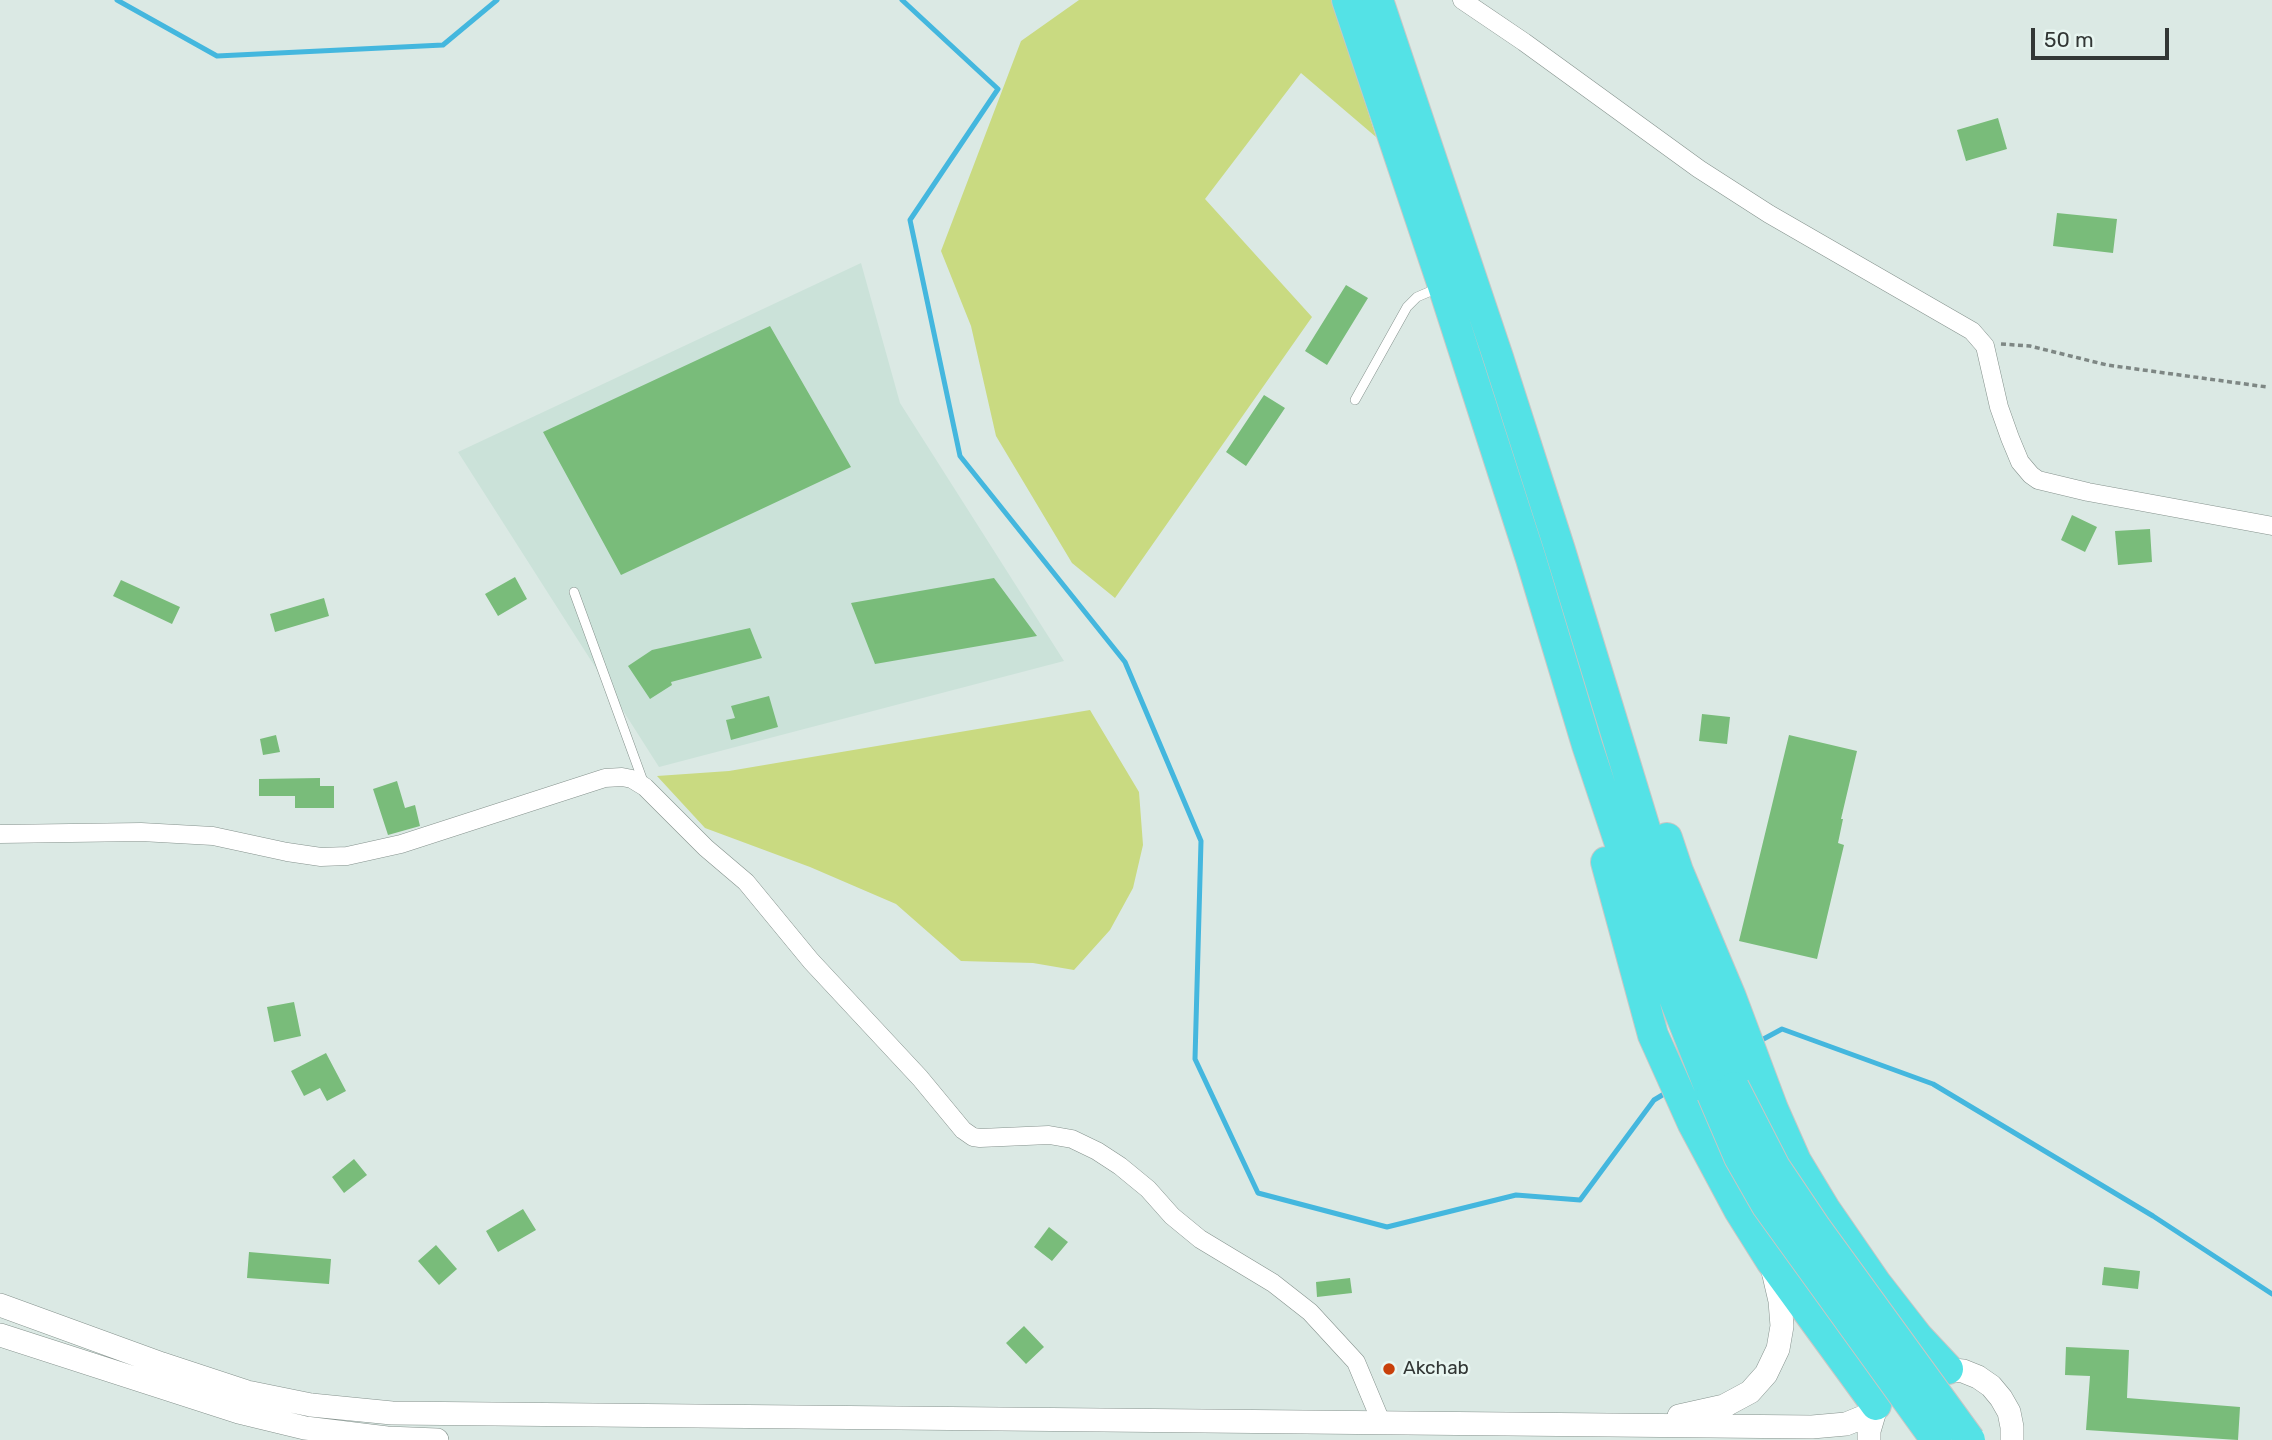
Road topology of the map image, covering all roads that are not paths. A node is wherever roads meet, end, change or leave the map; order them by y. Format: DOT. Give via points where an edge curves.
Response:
graph roads {
  1 [pos="1347,0"];
  2 [pos="1378,0"];
  3 [pos="1462,0"];
  4 [pos="1443,286"];
  5 [pos="1354,400"];
  6 [pos="2272,526"];
  7 [pos="573,592"];
  8 [pos="1606,705"];
  9 [pos="1587,745"];
  10 [pos="645,787"];
  11 [pos="0,834"];
  12 [pos="1692,1012"];
  13 [pos="1770,1261"];
  14 [pos="0,1305"];
  15 [pos="0,1335"];
  16 [pos="1948,1368"];
  17 [pos="1875,1409"];
  18 [pos="1382,1424"];
  19 [pos="1626,1425"];
  20 [pos="437,1440"];
  21 [pos="1869,1440"];
  22 [pos="1936,1440"];
  23 [pos="1970,1440"];
  24 [pos="2012,1440"];
  1 -- 4 [label="highway"];
  2 -- 8 [label="highway" via="1498,357"];
  3 -- 6 [label="street" via="1699,169 1972,331 1985,346 1999,407 2020,462 2038,480"];
  4 -- 5 [label="lane" via="1417,297 1407,307"];
  4 -- 9 [label="highway"];
  7 -- 10 [label="lane"];
  8 -- 12 [label="highway" via="1661,887"];
  8 -- 16 [label="highway" via="1642,773 1796,1161 1892,1304"];
  9 -- 12 [label="highway" via="1657,955"];
  9 -- 13 [label="highway" via="1593,811 1653,1035 1693,1124"];
  10 -- 11 [label="street" via="632,779 606,778 401,844 347,856 287,852 212,835"];
  10 -- 18 [label="street" via="746,882 963,1130 981,1139 1049,1135 1072,1139 1120,1166 1200,1239 1273,1283 1310,1312 1356,1362"];
  12 -- 22 [label="highway, bridge" via="1740,1157 1767,1206"];
  12 -- 23 [label="highway, bridge" via="1775,1167"];
  13 -- 17 [label="highway"];
  13 -- 19 [label="street" via="1782,1326 1766,1374 1750,1392 1724,1406"];
  14 -- 18 [label="street" via="247,1392 311,1405 393,1413"];
  15 -- 20 [label="street" via="239,1412 305,1427"];
  16 -- 17 [label="street" via="1911,1372 1891,1385"];
  16 -- 24 [label="street" via="1991,1386 2009,1412"];
  17 -- 19 [label="street" via="1831,1427"];
  17 -- 21 [label="street"];
  18 -- 19 [label="street"];
}
